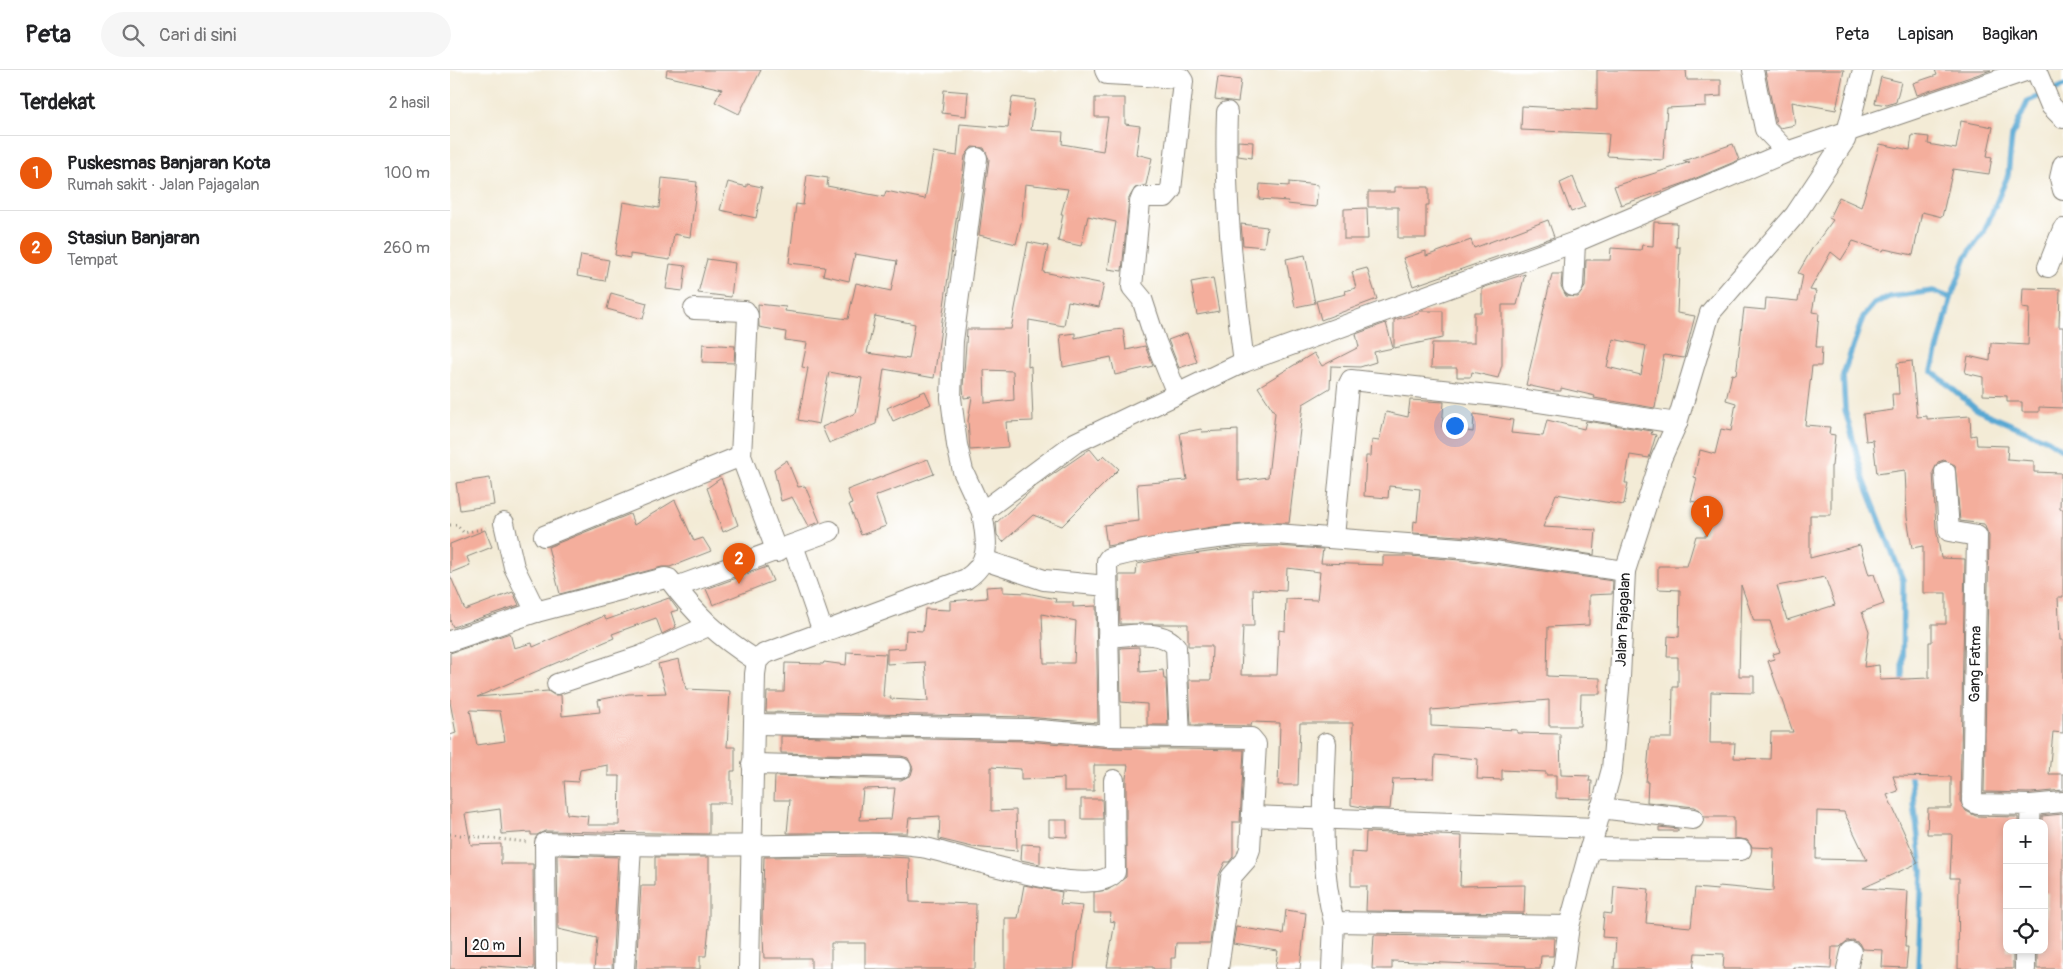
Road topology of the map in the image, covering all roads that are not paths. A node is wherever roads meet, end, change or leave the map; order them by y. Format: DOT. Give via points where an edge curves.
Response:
graph roads {
  1 [pos="1105,70"];
  2 [pos="1753,70"];
  3 [pos="1863,70"];
  4 [pos="1168,74"];
  5 [pos="2035,74"];
  6 [pos="1227,112"];
  7 [pos="2057,112"];
  8 [pos="1847,131"];
  9 [pos="1787,152"];
  10 [pos="977,158"];
  11 [pos="2063,165"];
  12 [pos="2063,190"];
  13 [pos="2063,230"];
  14 [pos="1575,242"];
  15 [pos="2048,267"];
  16 [pos="1573,286"];
  17 [pos="694,309"];
  18 [pos="1244,362"];
  19 [pos="1177,394"];
  20 [pos="1677,423"];
  21 [pos="741,456"];
  22 [pos="1945,472"];
  23 [pos="982,512"];
  24 [pos="504,523"];
  25 [pos="830,531"];
  26 [pos="544,536"];
  27 [pos="1334,537"];
  28 [pos="785,549"];
  29 [pos="984,560"];
  30 [pos="1625,571"];
  31 [pos="1107,586"];
  32 [pos="676,588"];
  33 [pos="536,612"];
  34 [pos="708,626"];
  35 [pos="823,632"];
  36 [pos="1108,637"];
  37 [pos="450,641"];
  38 [pos="757,661"];
  39 [pos="557,684"];
  40 [pos="754,724"];
  41 [pos="1110,736"];
  42 [pos="1180,737"];
  43 [pos="1326,743"];
  44 [pos="752,764"];
  45 [pos="901,768"];
  46 [pos="1114,780"];
  47 [pos="2063,802"];
  48 [pos="1600,808"];
  49 [pos="2030,814"];
  50 [pos="1252,816"];
  51 [pos="1324,820"];
  52 [pos="1693,820"];
  53 [pos="1596,828"];
  54 [pos="630,846"];
  55 [pos="750,846"];
  56 [pos="1590,848"];
  57 [pos="1741,850"];
  58 [pos="1334,922"];
  59 [pos="1569,926"];
  60 [pos="2025,954"];
  61 [pos="546,969"];
  62 [pos="624,969"];
  63 [pos="749,969"];
  64 [pos="1218,969"];
  65 [pos="1332,969"];
  66 [pos="1563,969"];
  67 [pos="2025,969"];
  1 -- 4 [label="street" via="1107,74"];
  2 -- 9 [label="street" via="1764,129"];
  3 -- 8 [label="street, Jalan Pajagalan"];
  4 -- 19 [label="street" via="1183,80 1171,190 1165,197 1147,196 1140,202 1132,287 1142,299"];
  5 -- 7 [label="street"];
  5 -- 8 [label="street"];
  6 -- 18 [label="street" via="1233,279"];
  8 -- 9 [label="street"];
  8 -- 20 [label="street, Jalan Pajagalan" via="1845,140 1795,215 1710,312"];
  9 -- 14 [label="street"];
  10 -- 23 [label="street" via="952,341 951,398 964,471"];
  11 -- 12 [label="street" via="2060,178"];
  13 -- 15 [label="street"];
  14 -- 16 [label="street"];
  14 -- 18 [label="street"];
  17 -- 21 [label="street" via="745,311 748,316"];
  18 -- 19 [label="street"];
  19 -- 23 [label="street" via="1075,442"];
  20 -- 27 [label="street" via="1516,398 1351,380 1348,383"];
  20 -- 30 [label="street, Jalan Pajagalan"];
  21 -- 26 [label="street"];
  21 -- 28 [label="street"];
  22 -- 49 [label="street, Gang Fatma" via="1949,531 1977,536 1972,801"];
  23 -- 29 [label="street" via="987,546"];
  24 -- 33 [label="street" via="514,567"];
  25 -- 28 [label="street"];
  27 -- 30 [label="street" via="1473,550"];
  27 -- 31 [label="street" via="1252,534 1112,558 1107,561"];
  28 -- 32 [label="street"];
  28 -- 35 [label="street"];
  29 -- 31 [label="street" via="1044,580"];
  29 -- 35 [label="street" via="977,572 966,579"];
  30 -- 48 [label="street, Jalan Pajagalan" via="1612,769"];
  31 -- 36 [label="street"];
  32 -- 33 [label="street" via="669,579 660,578"];
  32 -- 34 [label="street"];
  33 -- 37 [label="street"];
  34 -- 38 [label="street"];
  34 -- 39 [label="street" via="641,656"];
  35 -- 38 [label="street" via="764,654"];
  36 -- 41 [label="street"];
  36 -- 42 [label="street" via="1154,635 1171,639 1176,647"];
  38 -- 40 [label="street"];
  40 -- 41 [label="street" via="1027,729"];
  40 -- 44 [label="street"];
  41 -- 42 [label="street"];
  42 -- 50 [label="street" via="1254,740"];
  43 -- 51 [label="street"];
  44 -- 45 [label="street"];
  44 -- 55 [label="street"];
  46 -- 55 [label="street" via="1115,872 1094,882 998,868 921,847"];
  47 -- 49 [label="street"];
  48 -- 52 [label="street"];
  48 -- 53 [label="street, Jalan Pajagalan"];
  50 -- 51 [label="street"];
  50 -- 64 [label="street" via="1249,855 1231,877"];
  51 -- 53 [label="street"];
  51 -- 58 [label="street" via="1328,898"];
  53 -- 56 [label="street, Jalan Pajagalan"];
  54 -- 55 [label="street"];
  54 -- 61 [label="street" via="546,844"];
  54 -- 62 [label="street"];
  55 -- 63 [label="street"];
  56 -- 57 [label="street"];
  56 -- 59 [label="street, Jalan Pajagalan"];
  58 -- 59 [label="street"];
  58 -- 65 [label="street"];
  59 -- 66 [label="street, Jalan Pajagalan"];
  60 -- 67 [label="street"];
}
